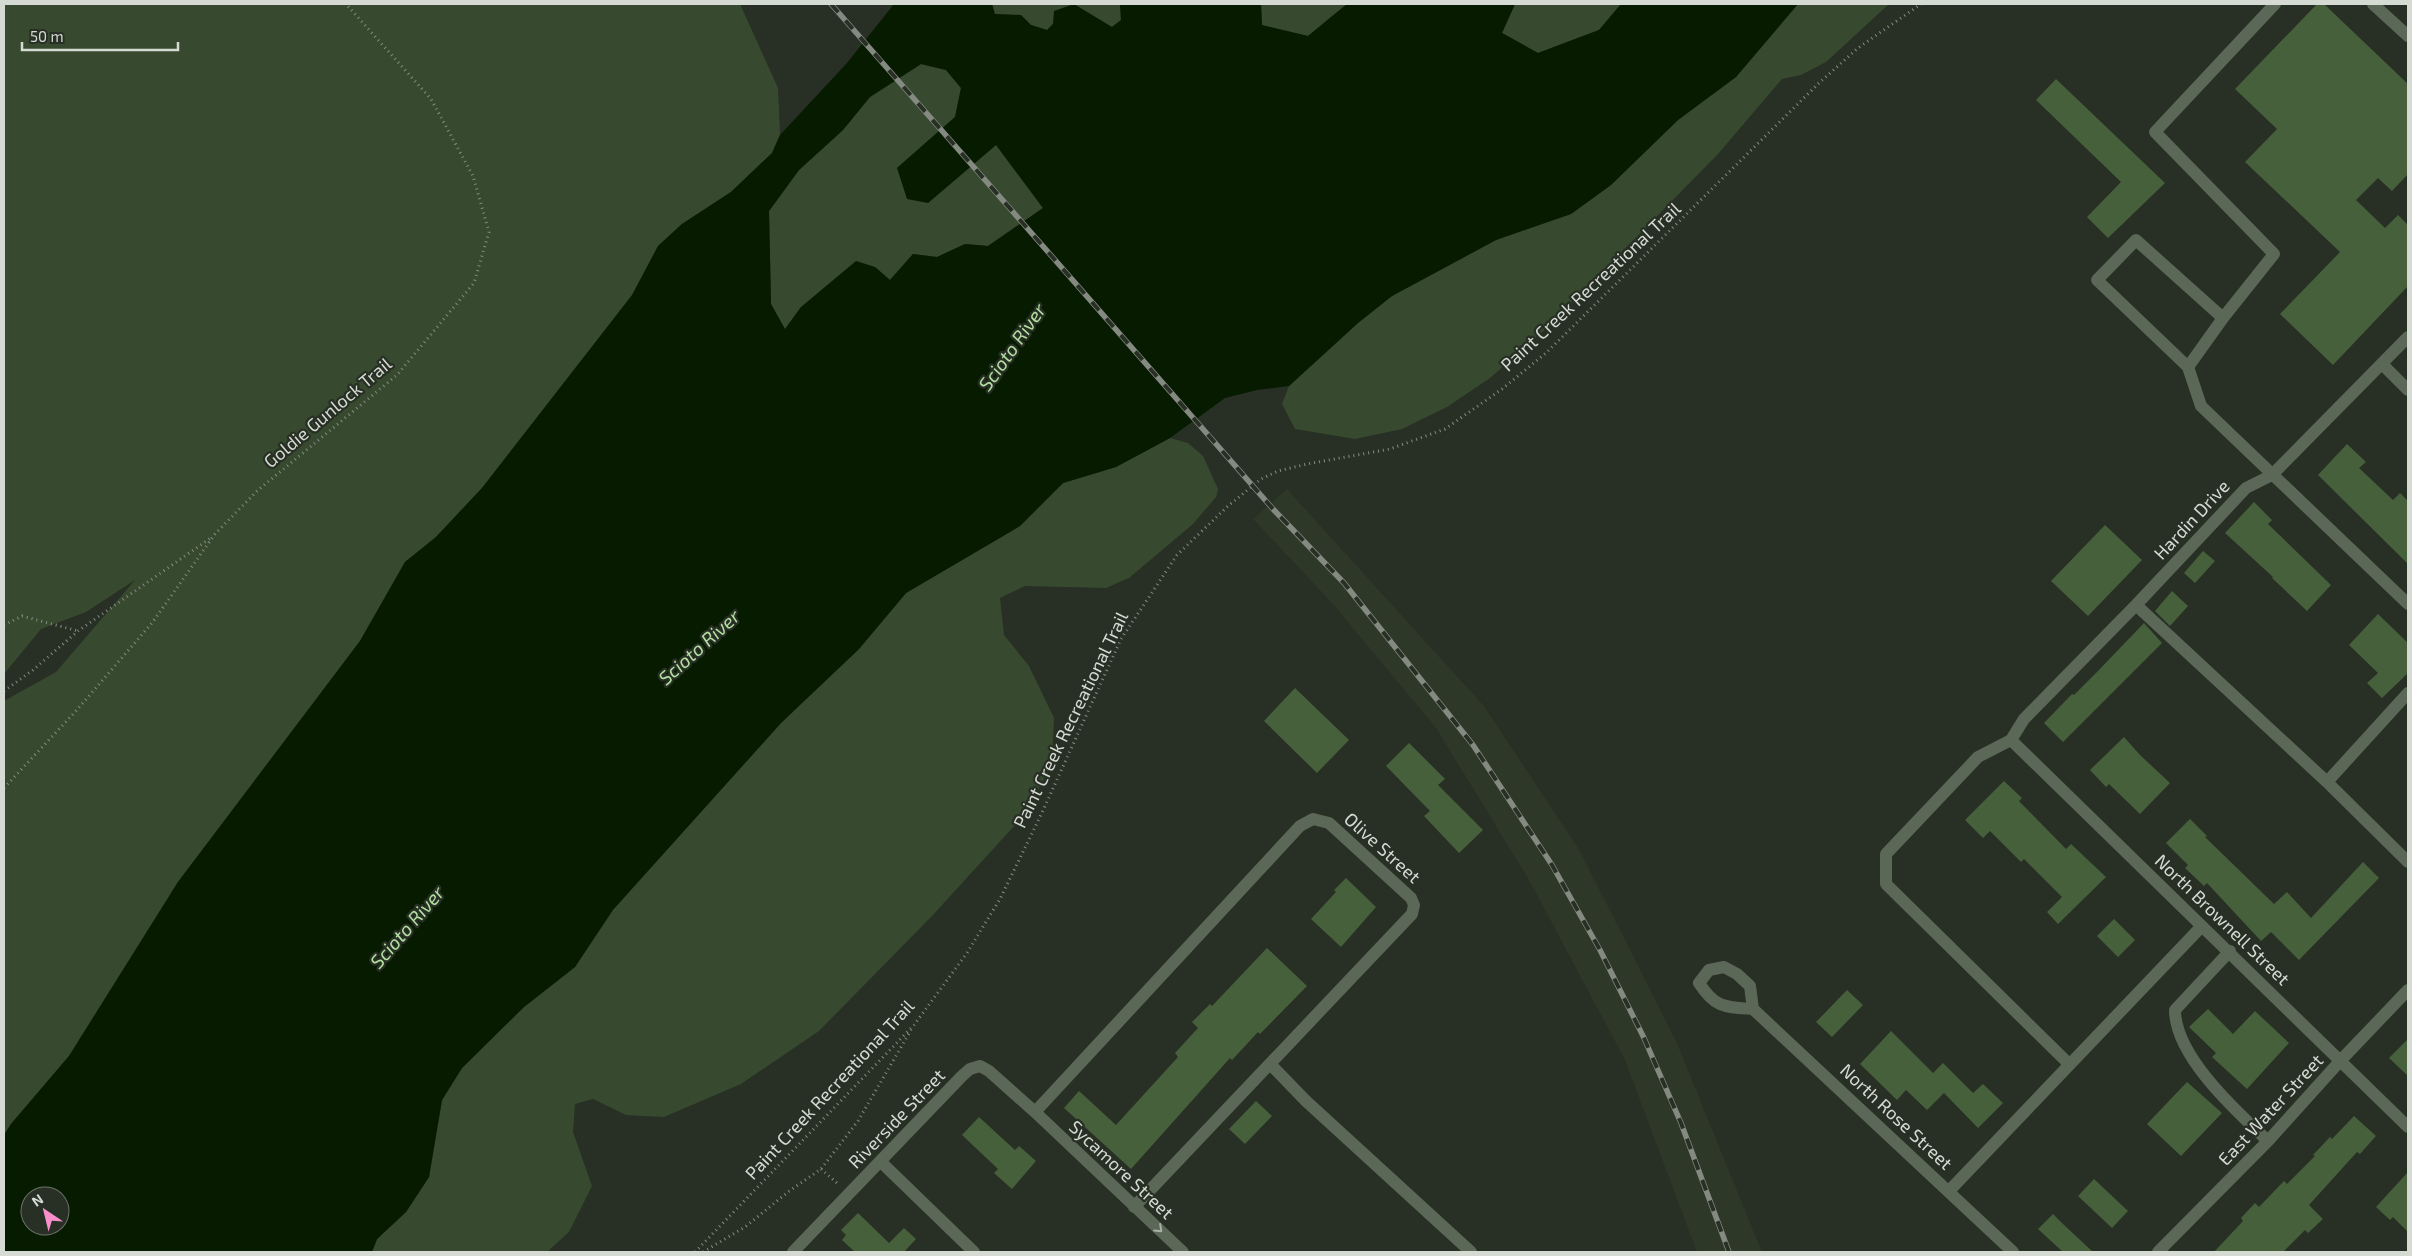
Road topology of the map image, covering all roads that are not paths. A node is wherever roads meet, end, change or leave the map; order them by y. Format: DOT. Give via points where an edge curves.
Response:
graph roads {
  1 [pos="2275,4"];
  2 [pos="2374,4"];
  3 [pos="2408,36"];
  4 [pos="2223,318"];
  5 [pos="2408,337"];
  6 [pos="2382,364"];
  7 [pos="2188,367"];
  8 [pos="2408,390"];
  9 [pos="2272,475"];
  10 [pos="2408,604"];
  11 [pos="2136,606"];
  12 [pos="2408,693"];
  13 [pos="2011,740"];
  14 [pos="2327,782"];
  15 [pos="2408,862"];
  16 [pos="2202,926"];
  17 [pos="2230,951"];
  18 [pos="2408,990"];
  19 [pos="1753,1009"];
  20 [pos="2341,1060"];
  21 [pos="2069,1064"];
  22 [pos="1271,1065"];
  23 [pos="1035,1112"];
  24 [pos="2408,1127"];
  25 [pos="2268,1141"];
  26 [pos="881,1162"];
  27 [pos="1949,1190"];
  28 [pos="1134,1207"];
  29 [pos="795,1252"];
  30 [pos="974,1252"];
  31 [pos="1183,1252"];
  32 [pos="1471,1252"];
  33 [pos="2013,1252"];
  34 [pos="2158,1252"];
  1 -- 4 [label="street" via="2155,132 2274,254"];
  2 -- 3 [label="street"];
  4 -- 7 [label="street"];
  4 -- 7 [label="street" via="2136,240 2097,280"];
  5 -- 6 [label="street, Hardin Drive"];
  6 -- 8 [label="street"];
  6 -- 9 [label="street, Hardin Drive"];
  7 -- 9 [label="street" via="2200,406"];
  9 -- 10 [label="street"];
  9 -- 11 [label="street, Hardin Drive" via="2246,488"];
  11 -- 13 [label="street, Hardin Drive" via="2024,718"];
  11 -- 14 [label="street"];
  12 -- 14 [label="street"];
  13 -- 16 [label="street, North Brownell Street"];
  13 -- 21 [label="street" via="1978,757 1886,854 1886,884"];
  14 -- 15 [label="street"];
  16 -- 17 [label="street, North Brownell Street"];
  16 -- 21 [label="street"];
  17 -- 20 [label="street, North Brownell Street"];
  17 -- 25 [label="street" via="2175,1010 2175,1022 2195,1062 2230,1104"];
  18 -- 20 [label="street, East Water Street"];
  19 -- 27 [label="street, North Rose Street"];
  20 -- 24 [label="street, North Brownell Street"];
  20 -- 25 [label="street, East Water Street"];
  21 -- 27 [label="street"];
  22 -- 23 [label="street, Olive Street" via="1412,914 1414,905 1411,898 1329,823 1313,819 1300,826"];
  22 -- 28 [label="street, Olive Street"];
  22 -- 32 [label="street"];
  23 -- 26 [label="street, Riverside Street" via="980,1066 970,1070"];
  23 -- 28 [label="street, Sycamore Street"];
  25 -- 34 [label="street, East Water Street"];
  26 -- 29 [label="street, Riverside Street"];
  26 -- 30 [label="street"];
  27 -- 33 [label="street, North Rose Street"];
  28 -- 31 [label="street, Sycamore Street, one-way"];
}
